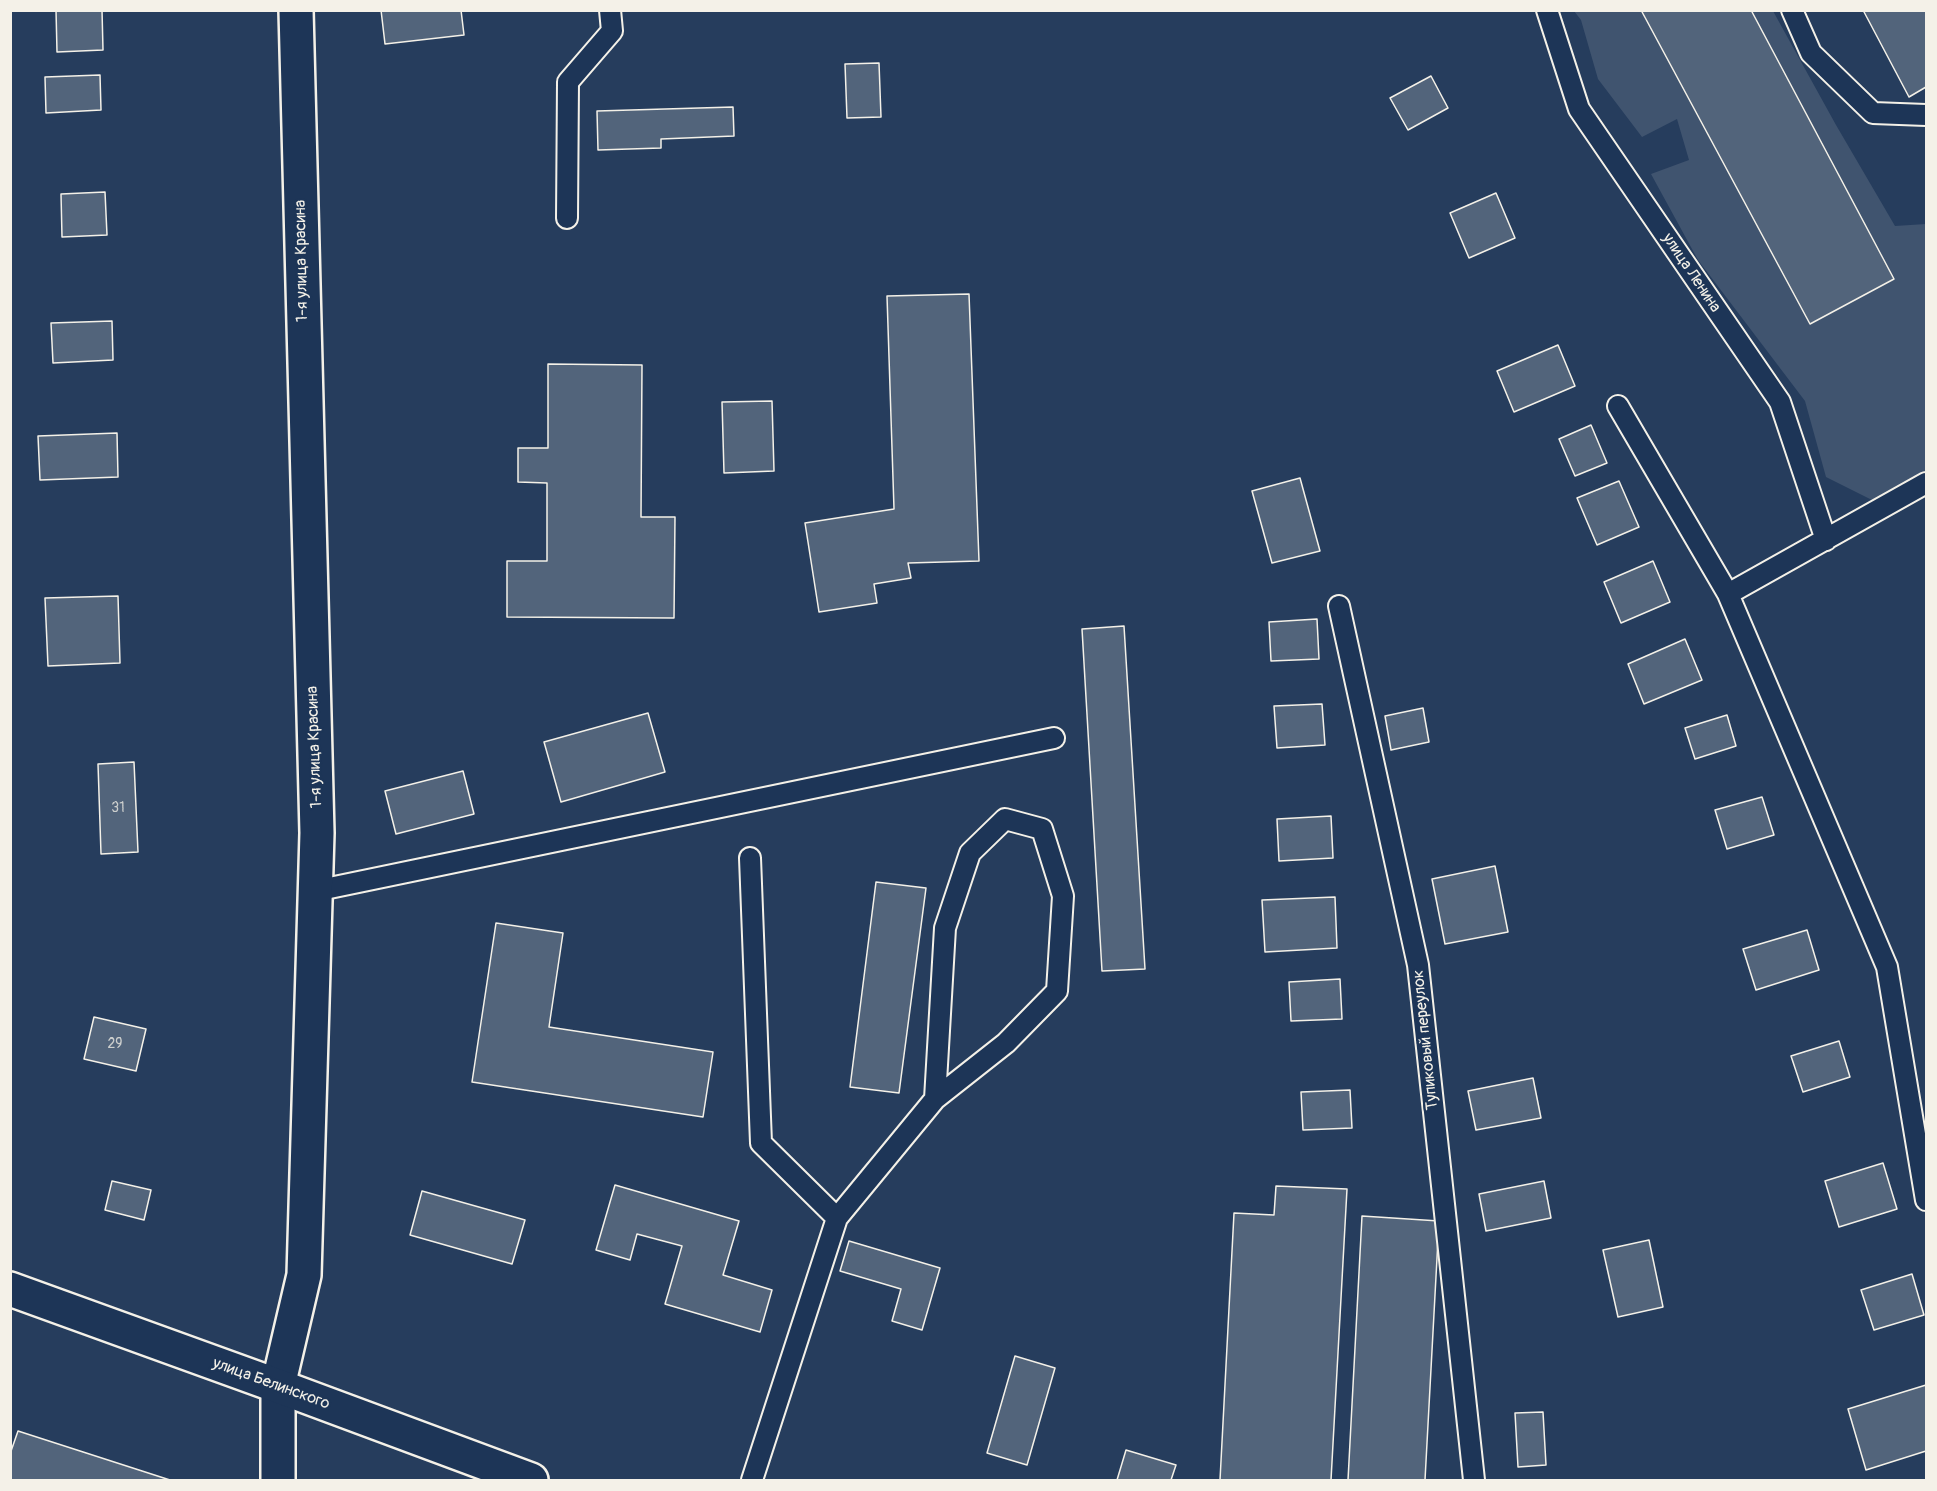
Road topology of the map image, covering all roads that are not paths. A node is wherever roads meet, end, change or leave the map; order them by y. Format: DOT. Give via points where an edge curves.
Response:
graph roads {
  1 [pos="296,10"];
  2 [pos="610,10"];
  3 [pos="1547,10"];
  4 [pos="1792,10"];
  5 [pos="1926,116"];
  6 [pos="567,218"];
  7 [pos="1618,406"];
  8 [pos="1926,483"];
  9 [pos="1826,540"];
  10 [pos="1728,594"];
  11 [pos="1339,606"];
  12 [pos="1054,738"];
  13 [pos="750,858"];
  14 [pos="315,891"];
  15 [pos="935,1099"];
  16 [pos="1926,1200"];
  17 [pos="837,1218"];
  18 [pos="10,1289"];
  19 [pos="278,1386"];
  20 [pos="278,1480"];
  21 [pos="531,1480"];
  22 [pos="752,1480"];
  23 [pos="1474,1480"];
  1 -- 14 [label="street, 1-я улица Красина" via="317,833"];
  2 -- 6 [label="lane" via="612,31 568,82"];
  3 -- 9 [label="lane, улица Ленина" via="1579,109 1780,402"];
  4 -- 5 [label="lane" via="1811,53 1873,113"];
  7 -- 10 [label="lane"];
  8 -- 9 [label="lane"];
  9 -- 10 [label="lane"];
  10 -- 16 [label="lane" via="1887,967"];
  11 -- 23 [label="lane, Тупиковый переулок" via="1418,965"];
  12 -- 14 [label="lane"];
  13 -- 17 [label="lane" via="761,1143"];
  14 -- 19 [label="street, 1-я улица Красина" via="304,1275"];
  15 -- 15 [label="lane" via="1006,1042 1057,992 1064,896 1042,829 1005,819 970,852 945,928"];
  15 -- 17 [label="lane"];
  17 -- 22 [label="lane"];
  18 -- 19 [label="street, улица Белинского"];
  19 -- 20 [label="street, 1-я улица Красина"];
  19 -- 21 [label="street, улица Белинского"];
}
